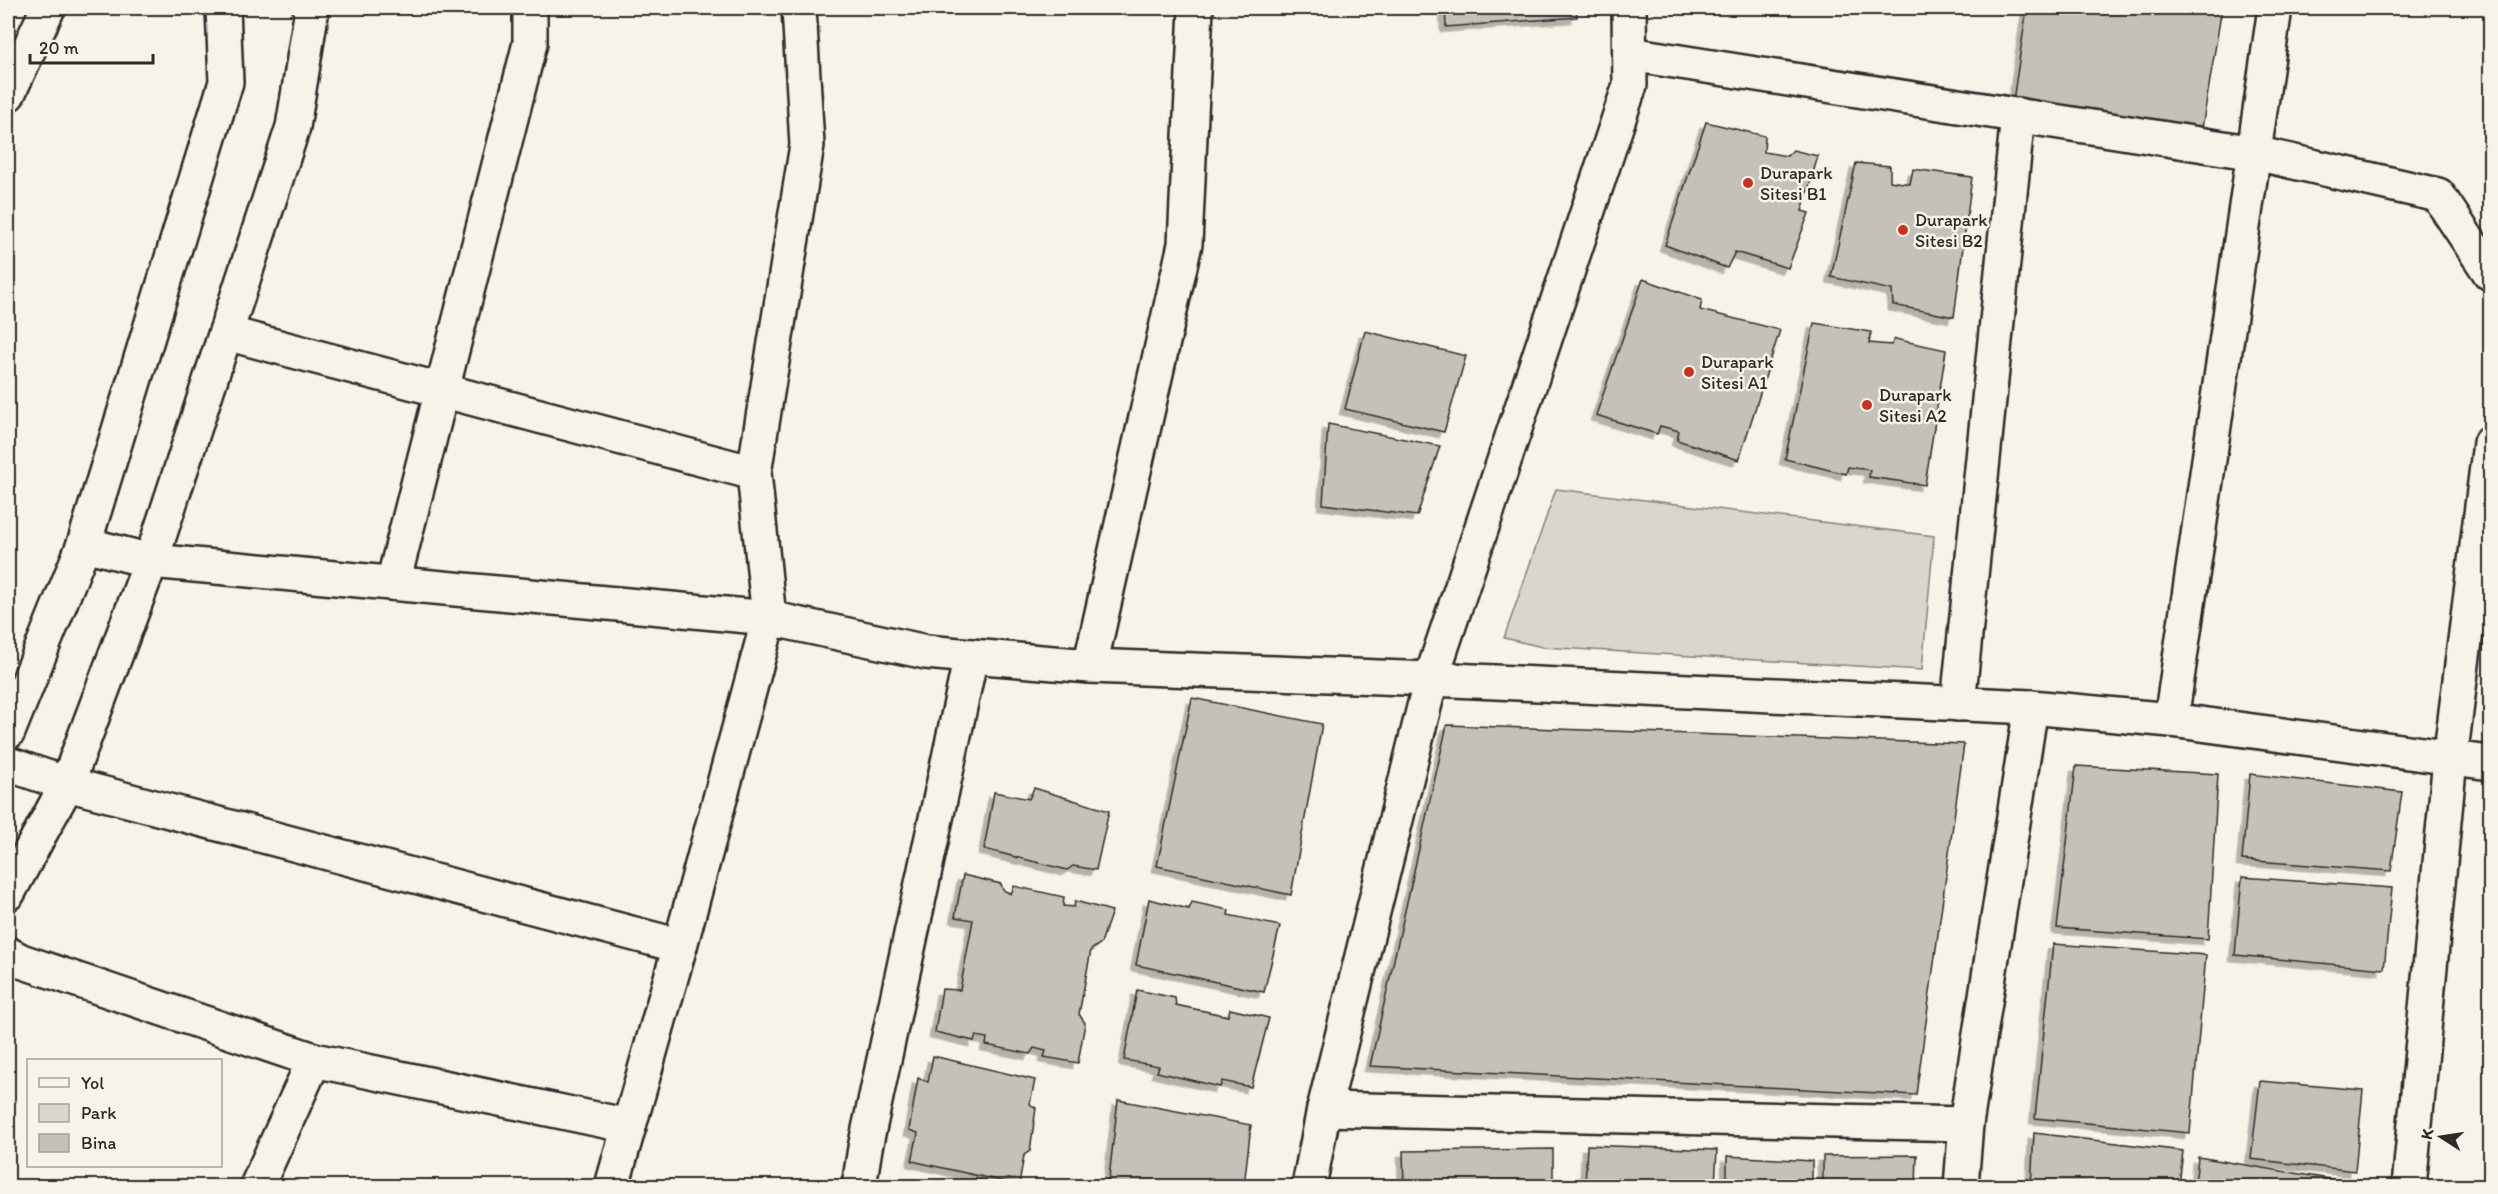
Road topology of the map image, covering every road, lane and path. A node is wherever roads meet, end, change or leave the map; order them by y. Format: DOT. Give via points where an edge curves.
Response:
graph roads {
  1 [pos="48,8"];
  2 [pos="223,8"];
  3 [pos="310,8"];
  4 [pos="530,8"];
  5 [pos="799,8"];
  6 [pos="1196,8"];
  7 [pos="1629,8"];
  8 [pos="2275,8"];
  9 [pos="1630,54"];
  10 [pos="8,93"];
  11 [pos="2018,115"];
  12 [pos="2255,153"];
  13 [pos="2490,273"];
  14 [pos="226,333"];
  15 [pos="442,390"];
  16 [pos="2490,443"];
  17 [pos="754,473"];
  18 [pos="84,544"];
  19 [pos="151,561"];
  20 [pos="393,583"];
  21 [pos="769,618"];
  22 [pos="971,656"];
  23 [pos="1090,666"];
  24 [pos="1431,679"];
  25 [pos="1958,704"];
  26 [pos="2031,707"];
  27 [pos="2171,720"];
  28 [pos="8,732"];
  29 [pos="2450,759"];
  30 [pos="2490,763"];
  31 [pos="8,764"];
  32 [pos="68,784"];
  33 [pos="8,893"];
  34 [pos="680,946"];
  35 [pos="12,966"];
  36 [pos="314,1060"];
  37 [pos="1324,1109"];
  38 [pos="1966,1124"];
  39 [pos="629,1125"];
  40 [pos="256,1186"];
  41 [pos="612,1186"];
  42 [pos="859,1186"];
  43 [pos="1309,1186"];
  44 [pos="1961,1186"];
  45 [pos="2409,1186"];
  1 -- 10 [label="street"];
  2 -- 18 [label="street" via="226,82"];
  3 -- 14 [label="street" via="293,127"];
  4 -- 15 [label="street" via="530,43"];
  5 -- 17 [label="street" via="807,146"];
  6 -- 23 [label="street" via="1185,244"];
  7 -- 9 [label="street"];
  8 -- 12 [label="street"];
  9 -- 11 [label="street"];
  9 -- 24 [label="street" via="1630,85"];
  11 -- 12 [label="street"];
  11 -- 25 [label="street"];
  12 -- 13 [label="street" via="2438,195"];
  12 -- 27 [label="street"];
  14 -- 15 [label="street"];
  14 -- 19 [label="street"];
  15 -- 17 [label="street"];
  15 -- 20 [label="street"];
  16 -- 29 [label="street"];
  17 -- 21 [label="street"];
  18 -- 19 [label="street"];
  18 -- 28 [label="street"];
  19 -- 20 [label="street"];
  19 -- 32 [label="street"];
  20 -- 21 [label="street"];
  21 -- 22 [label="street" via="926,652"];
  21 -- 34 [label="street"];
  22 -- 23 [label="street"];
  22 -- 42 [label="street"];
  23 -- 24 [label="street"];
  24 -- 25 [label="street"];
  24 -- 37 [label="street"];
  25 -- 26 [label="street"];
  26 -- 27 [label="street"];
  26 -- 38 [label="street"];
  27 -- 29 [label="street"];
  29 -- 30 [label="street"];
  29 -- 45 [label="street"];
  31 -- 32 [label="street"];
  32 -- 33 [label="street"];
  32 -- 34 [label="street"];
  34 -- 39 [label="street"];
  35 -- 36 [label="street"];
  36 -- 39 [label="street"];
  36 -- 40 [label="street"];
  37 -- 38 [label="street"];
  37 -- 43 [label="street"];
  38 -- 44 [label="street"];
  39 -- 41 [label="street"];
}
